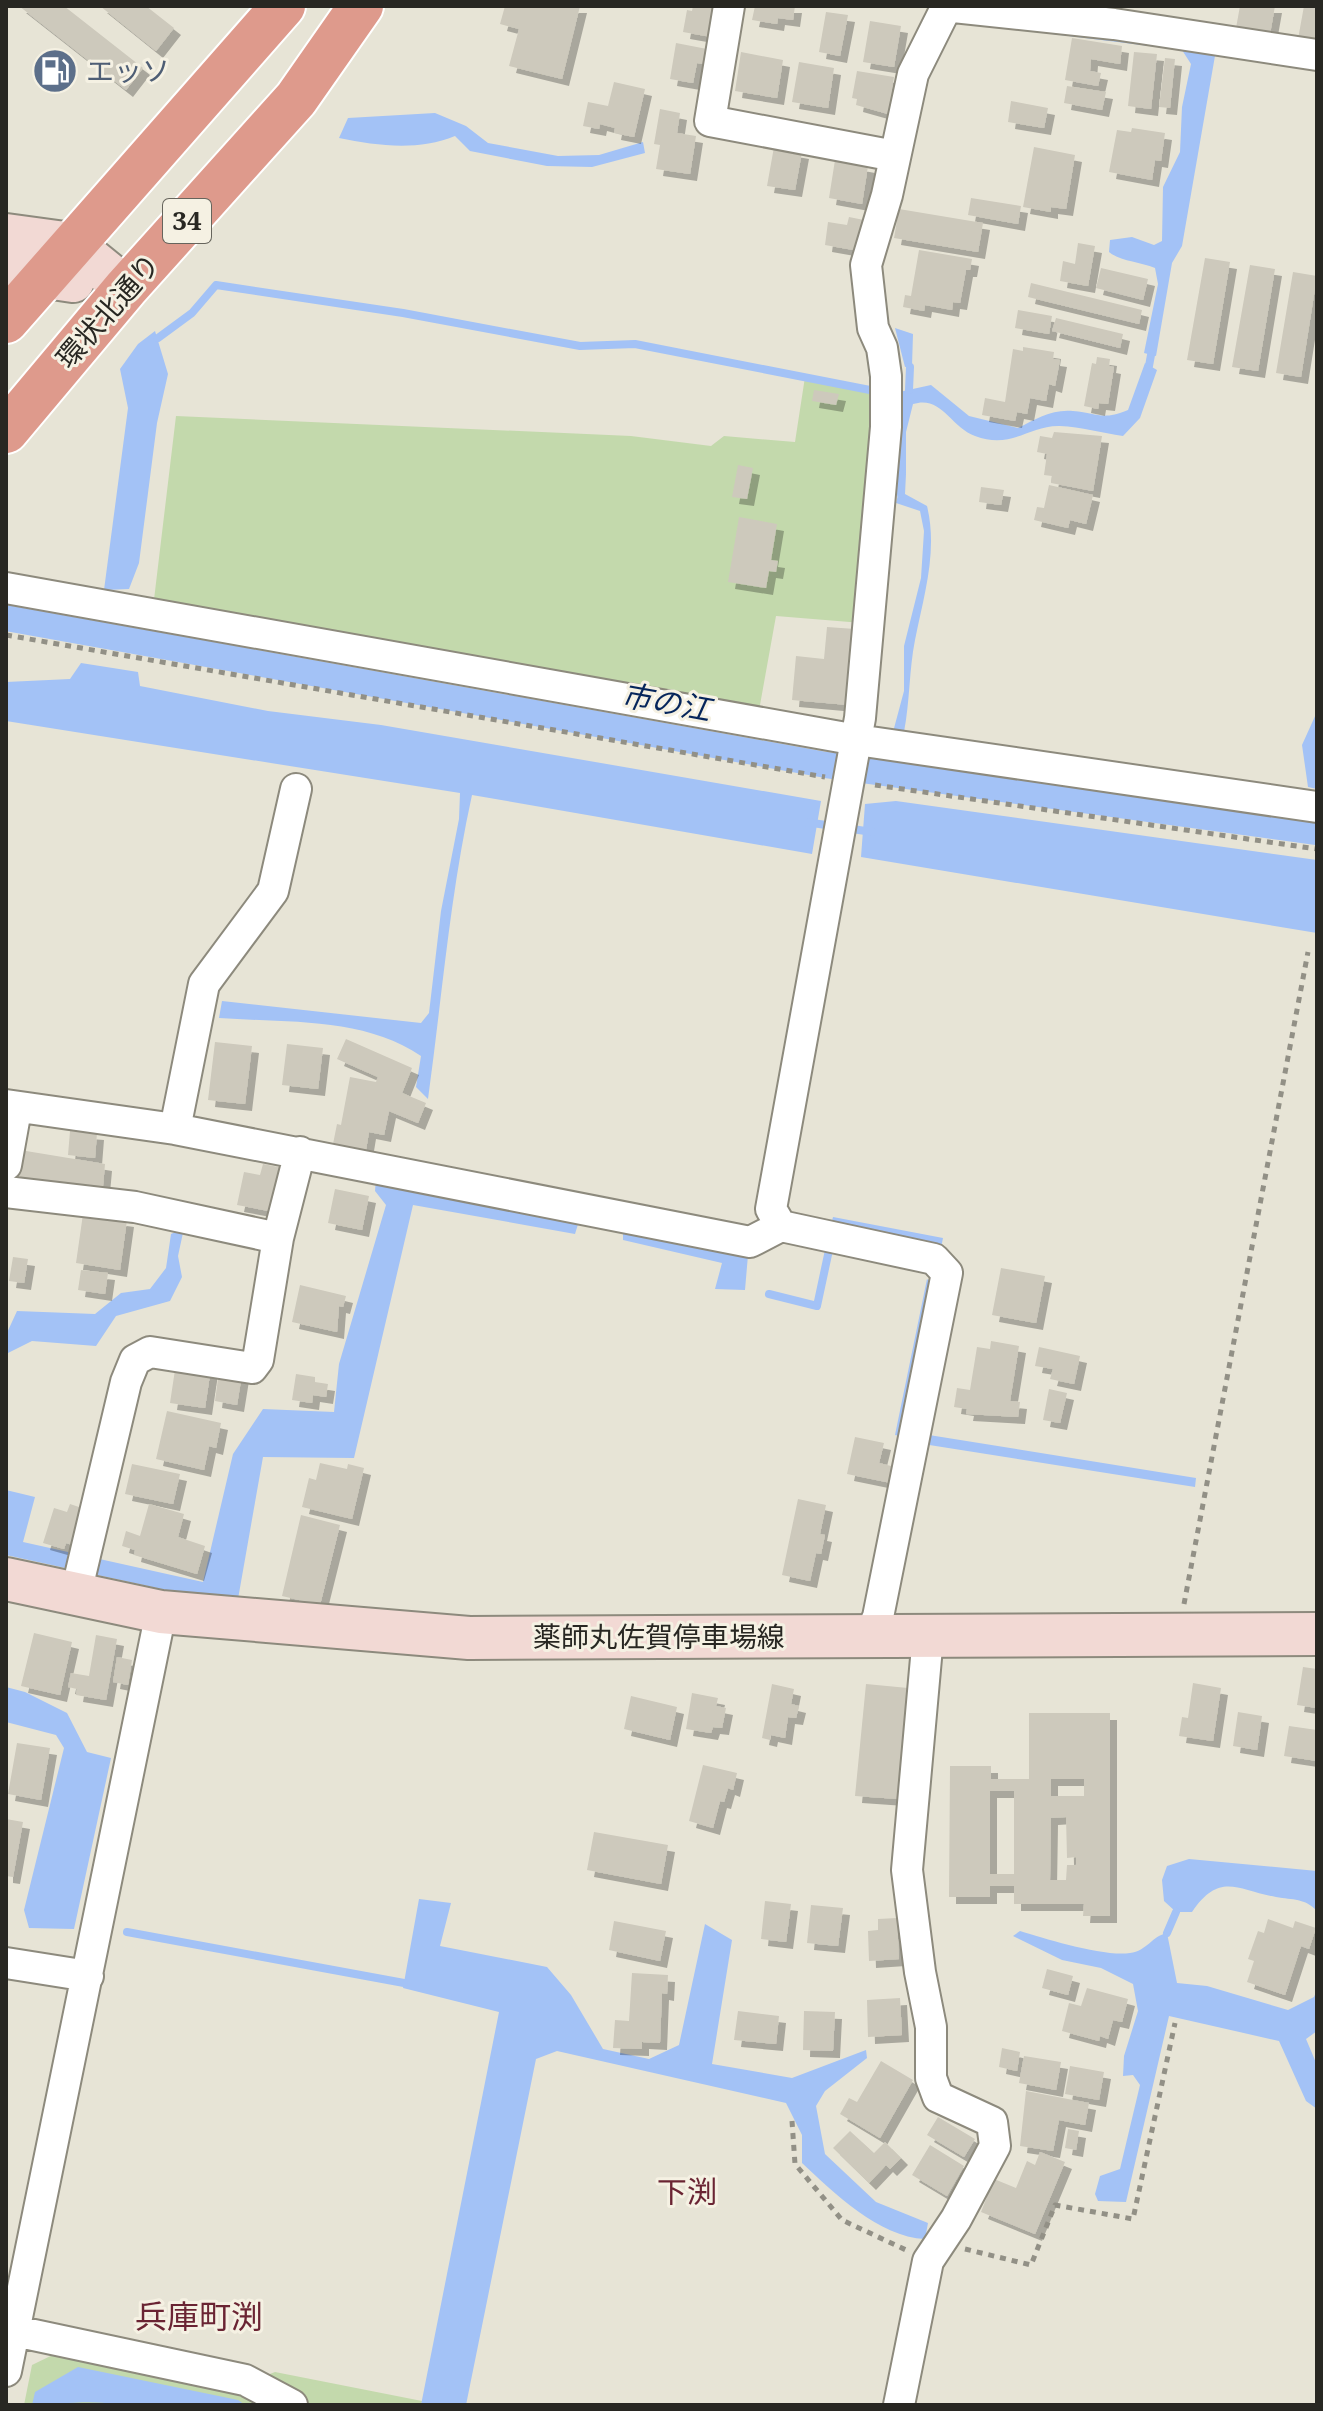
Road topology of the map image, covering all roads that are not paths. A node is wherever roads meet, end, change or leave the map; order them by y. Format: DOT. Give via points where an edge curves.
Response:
graph roads {
  1 [pos="283,6"];
  2 [pos="361,6"];
  3 [pos="729,6"];
  4 [pos="946,6"];
  5 [pos="1317,55"];
  6 [pos="895,156"];
  7 [pos="6,235"];
  8 [pos="72,244"];
  9 [pos="25,274"];
  10 [pos="126,288"];
  11 [pos="6,321"];
  12 [pos="6,431"];
  13 [pos="6,588"];
  14 [pos="857,740"];
  15 [pos="296,789"];
  16 [pos="1317,807"];
  17 [pos="14,1106"];
  18 [pos="175,1129"];
  19 [pos="300,1152"];
  20 [pos="6,1165"];
  21 [pos="6,1192"];
  22 [pos="781,1226"];
  23 [pos="278,1238"];
  24 [pos="6,1579"];
  25 [pos="77,1587"];
  26 [pos="161,1612"];
  27 [pos="1317,1634"];
  28 [pos="928,1636"];
  29 [pos="869,1637"];
  30 [pos="6,1963"];
  31 [pos="88,1976"];
  32 [pos="15,2331"];
  33 [pos="6,2371"];
  34 [pos="292,2405"];
  35 [pos="899,2405"];
  1 -- 8 [label="highway, 34"];
  2 -- 10 [label="highway, 環状北通り / 34" via="296,99"];
  3 -- 6 [label="street" via="710,121"];
  4 -- 5 [label="street" via="1114,24"];
  4 -- 6 [label="street" via="913,74"];
  6 -- 14 [label="street" via="866,265 873,328 886,376 886,427"];
  7 -- 8 [label="main road"];
  8 -- 9 [label="highway, 34"];
  8 -- 10 [label="main road"];
  9 -- 10 [label="main road"];
  9 -- 11 [label="highway, 34"];
  10 -- 12 [label="highway, 環状北通り / 34"];
  13 -- 14 [label="street"];
  14 -- 16 [label="street"];
  14 -- 22 [label="street" via="771,1209"];
  15 -- 18 [label="street" via="273,891 204,984"];
  17 -- 18 [label="street"];
  17 -- 20 [label="street"];
  18 -- 19 [label="street"];
  19 -- 22 [label="street" via="750,1242"];
  19 -- 23 [label="street"];
  21 -- 23 [label="street" via="135,1207"];
  22 -- 29 [label="street" via="934,1259 947,1273 878,1617"];
  23 -- 25 [label="street" via="258,1360 252,1368 150,1352 135,1360"];
  24 -- 25 [label="main road, 薬師丸佐賀停車場線"];
  25 -- 26 [label="main road, 薬師丸佐賀停車場線"];
  26 -- 29 [label="main road, 薬師丸佐賀停車場線" via="469,1638"];
  26 -- 31 [label="street"];
  27 -- 28 [label="main road, 薬師丸佐賀停車場線"];
  28 -- 29 [label="main road, 薬師丸佐賀停車場線"];
  28 -- 35 [label="street" via="907,1870 931,2027 931,2078 938,2097 992,2122 995,2146 935,2250"];
  30 -- 31 [label="street"];
  31 -- 32 [label="street"];
  32 -- 33 [label="street"];
  32 -- 34 [label="street" via="245,2380"];
}
